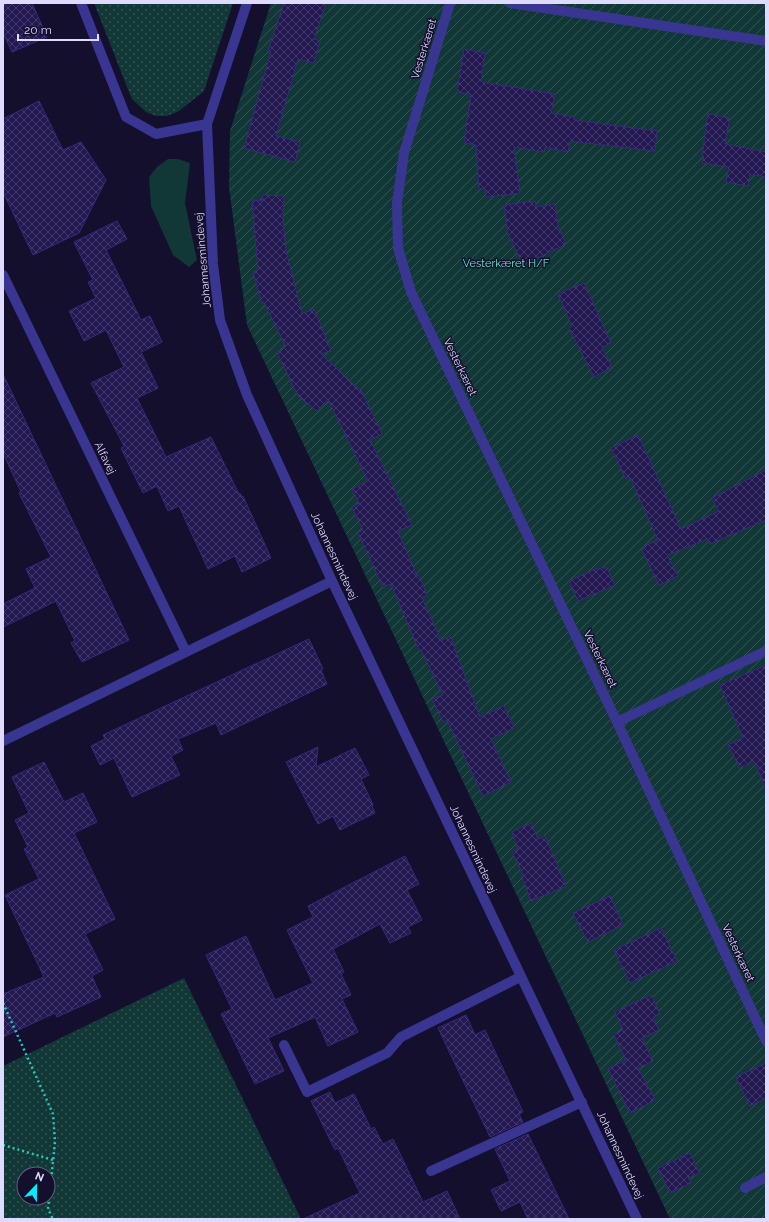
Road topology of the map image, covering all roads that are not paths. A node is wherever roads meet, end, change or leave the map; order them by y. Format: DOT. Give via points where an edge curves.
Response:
graph roads {
  1 [pos="81,3"];
  2 [pos="247,3"];
  3 [pos="450,3"];
  4 [pos="510,3"];
  5 [pos="766,41"];
  6 [pos="207,124"];
  7 [pos="3,275"];
  8 [pos="332,581"];
  9 [pos="766,651"];
  10 [pos="186,652"];
  11 [pos="617,722"];
  12 [pos="3,741"];
  13 [pos="520,976"];
  14 [pos="766,1041"];
  15 [pos="284,1044"];
  16 [pos="582,1102"];
  17 [pos="431,1171"];
  18 [pos="766,1177"];
  19 [pos="745,1188"];
  20 [pos="637,1219"];
  1 -- 6 [label="street" via="126,117 156,134"];
  2 -- 6 [label="street, Johannesmindevej"];
  3 -- 11 [label="street, Vesterkæret" via="404,153 397,203 398,248 411,292"];
  4 -- 5 [label="street"];
  6 -- 8 [label="street, Johannesmindevej" via="213,264 220,320 247,395"];
  7 -- 10 [label="street, Alfavej"];
  8 -- 10 [label="street"];
  8 -- 13 [label="street, Johannesmindevej"];
  9 -- 11 [label="street"];
  10 -- 12 [label="street"];
  11 -- 14 [label="street, Vesterkæret"];
  13 -- 15 [label="street" via="401,1037 387,1053 307,1092"];
  13 -- 16 [label="street, Johannesmindevej"];
  16 -- 17 [label="street"];
  16 -- 20 [label="street, Johannesmindevej"];
  18 -- 19 [label="street"];
}
